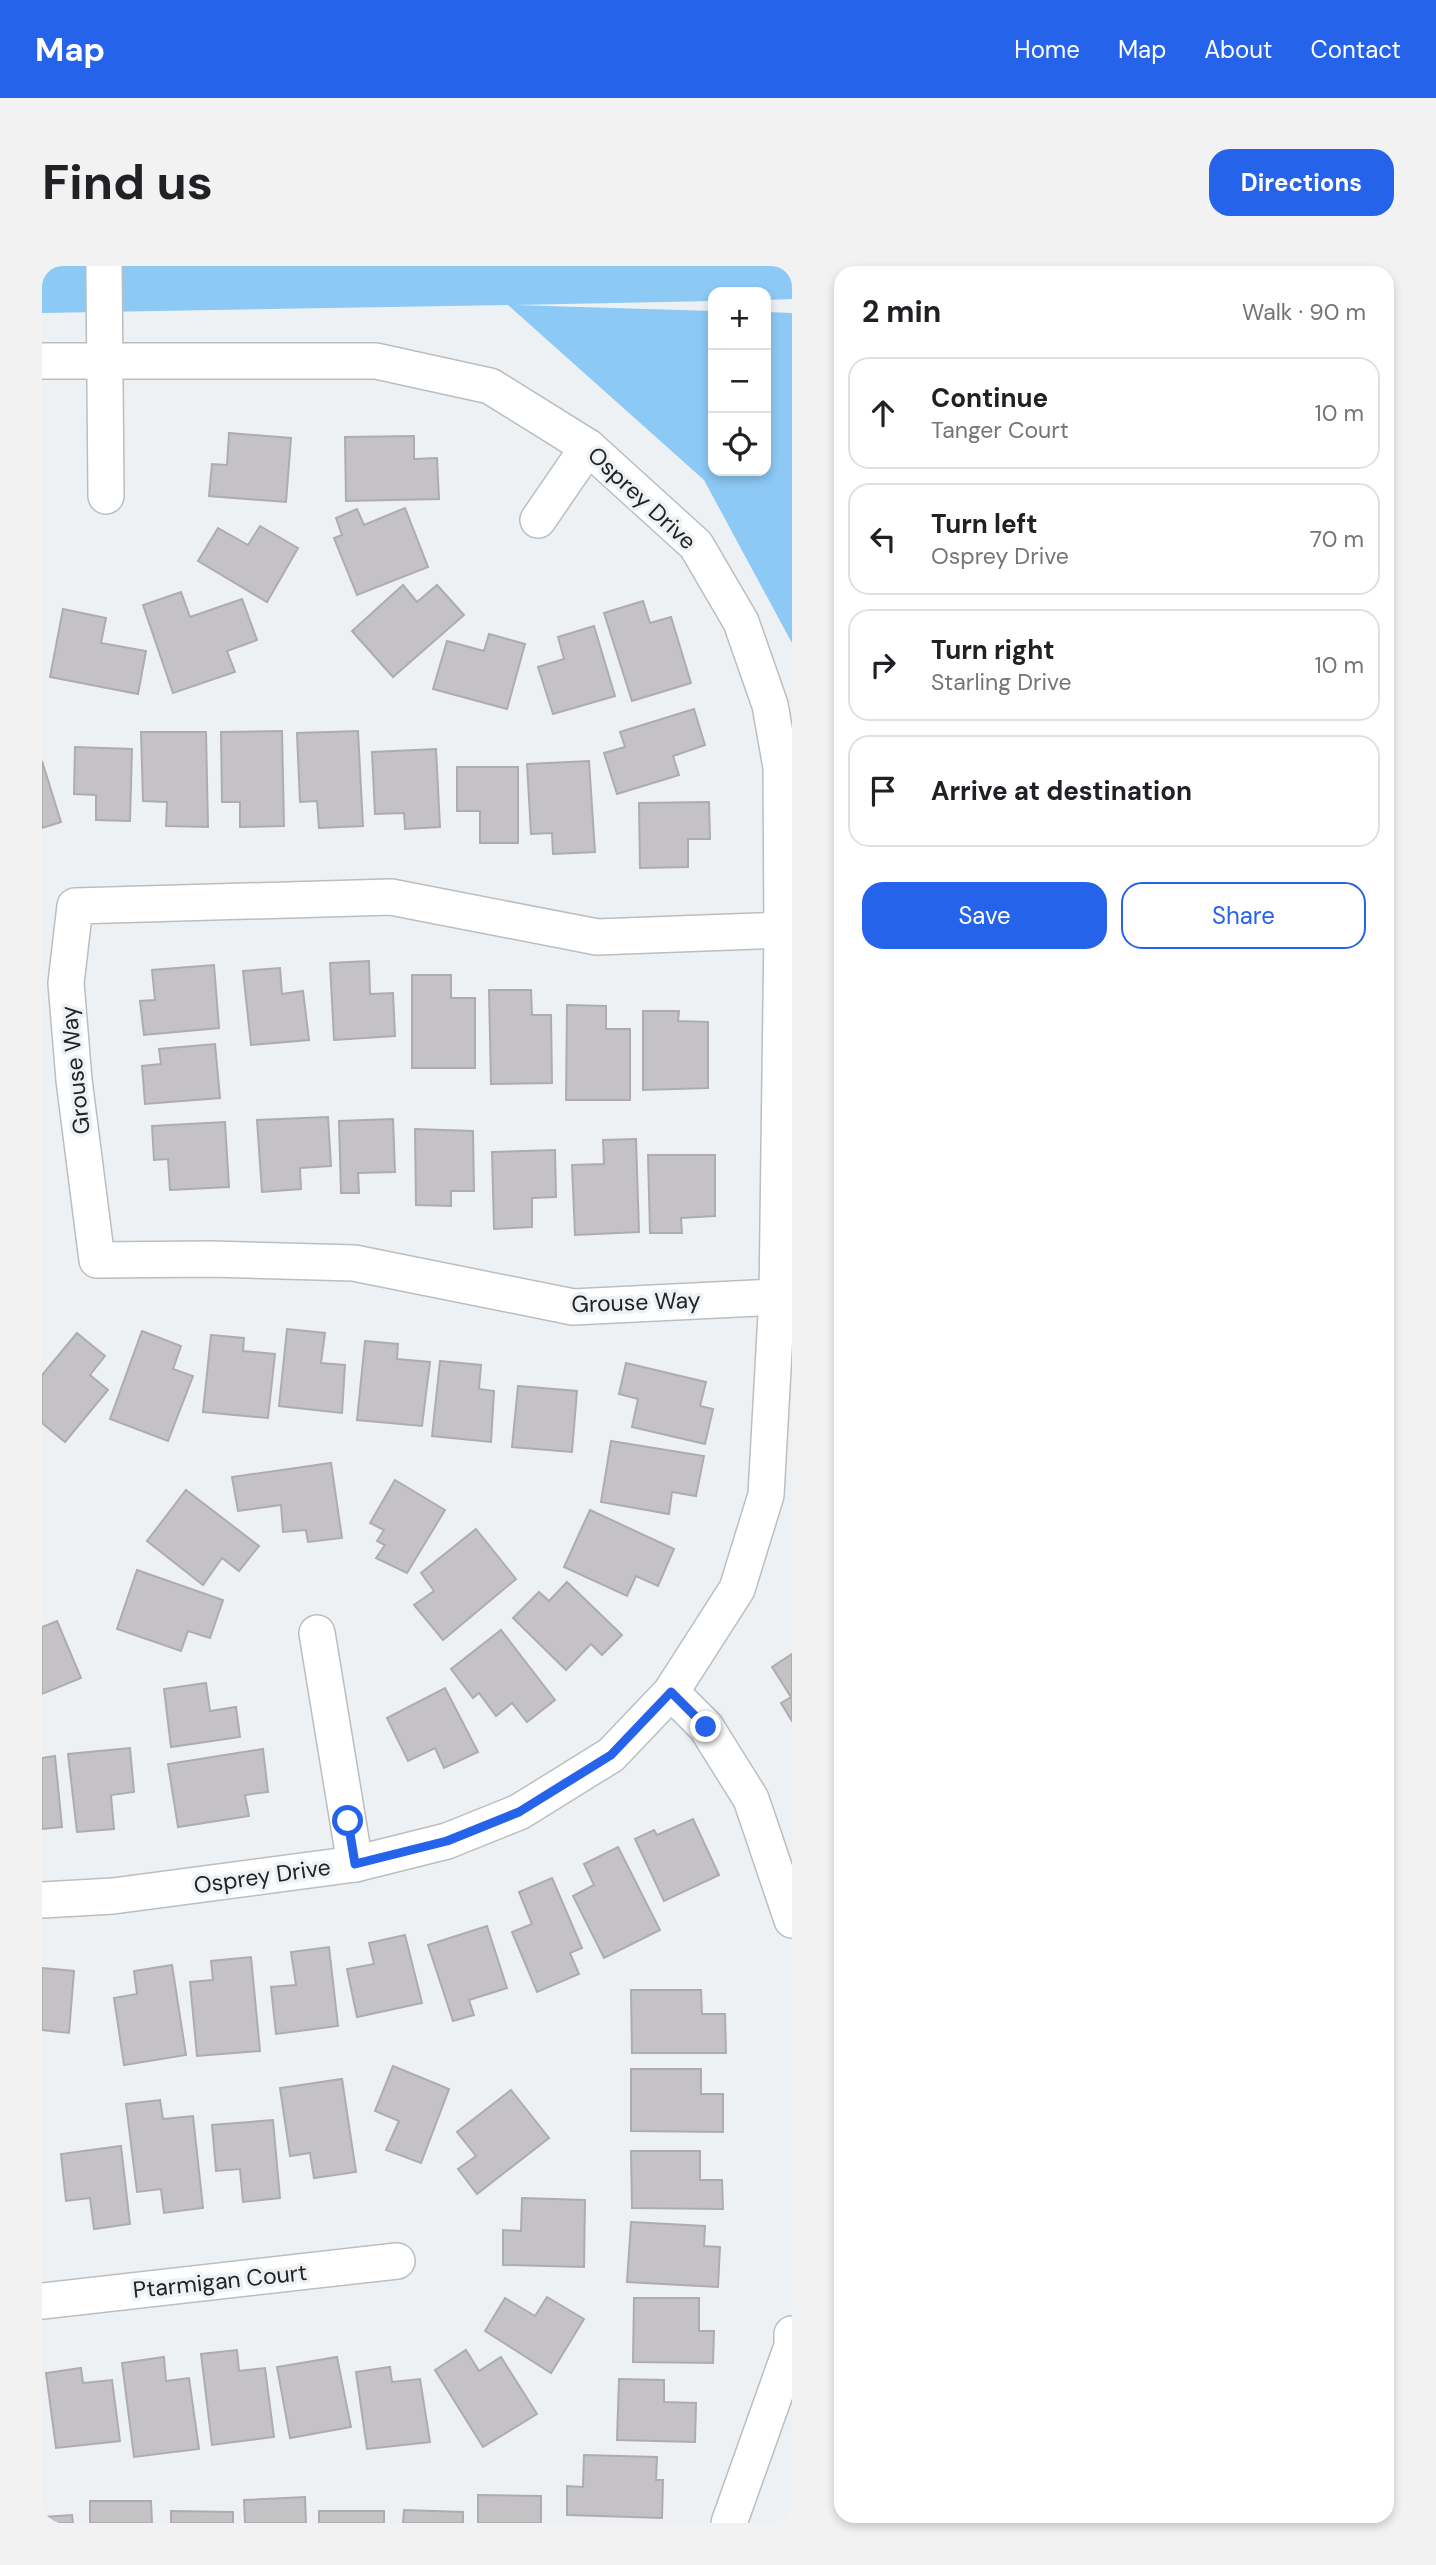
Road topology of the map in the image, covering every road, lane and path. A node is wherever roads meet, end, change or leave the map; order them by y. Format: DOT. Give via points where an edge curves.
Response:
graph roads {
  1 [pos="104,266"];
  2 [pos="107,360"];
  3 [pos="42,361"];
  4 [pos="588,447"];
  5 [pos="107,496"];
  6 [pos="538,520"];
  7 [pos="782,930"];
  8 [pos="777,1297"];
  9 [pos="317,1633"];
  10 [pos="671,1692"];
  11 [pos="355,1864"];
  12 [pos="42,1900"];
  13 [pos="792,1920"];
  14 [pos="397,2261"];
  15 [pos="42,2301"];
  16 [pos="792,2333"];
  17 [pos="729,2523"];
  1 -- 2 [label="street"];
  2 -- 3 [label="street, Osprey Drive"];
  2 -- 4 [label="street, Osprey Drive" via="376,361 490,386"];
  2 -- 5 [label="street"];
  4 -- 6 [label="street"];
  4 -- 7 [label="street, Osprey Drive" via="696,545 741,622 770,705 781,767"];
  7 -- 8 [label="street, Osprey Drive"];
  7 -- 8 [label="street, Grouse Way" via="597,937 391,897 75,906 66,983 97,1260 355,1263 573,1307"];
  8 -- 10 [label="street, Osprey Drive" via="766,1496 737,1588"];
  9 -- 11 [label="street"];
  10 -- 11 [label="street, Osprey Drive" via="611,1755 519,1812 447,1841"];
  10 -- 13 [label="street" via="706,1727 751,1799"];
  11 -- 12 [label="street, Osprey Drive" via="113,1896"];
  14 -- 15 [label="street, Ptarmigan Court"];
  16 -- 17 [label="street" via="792,2346"];
}
